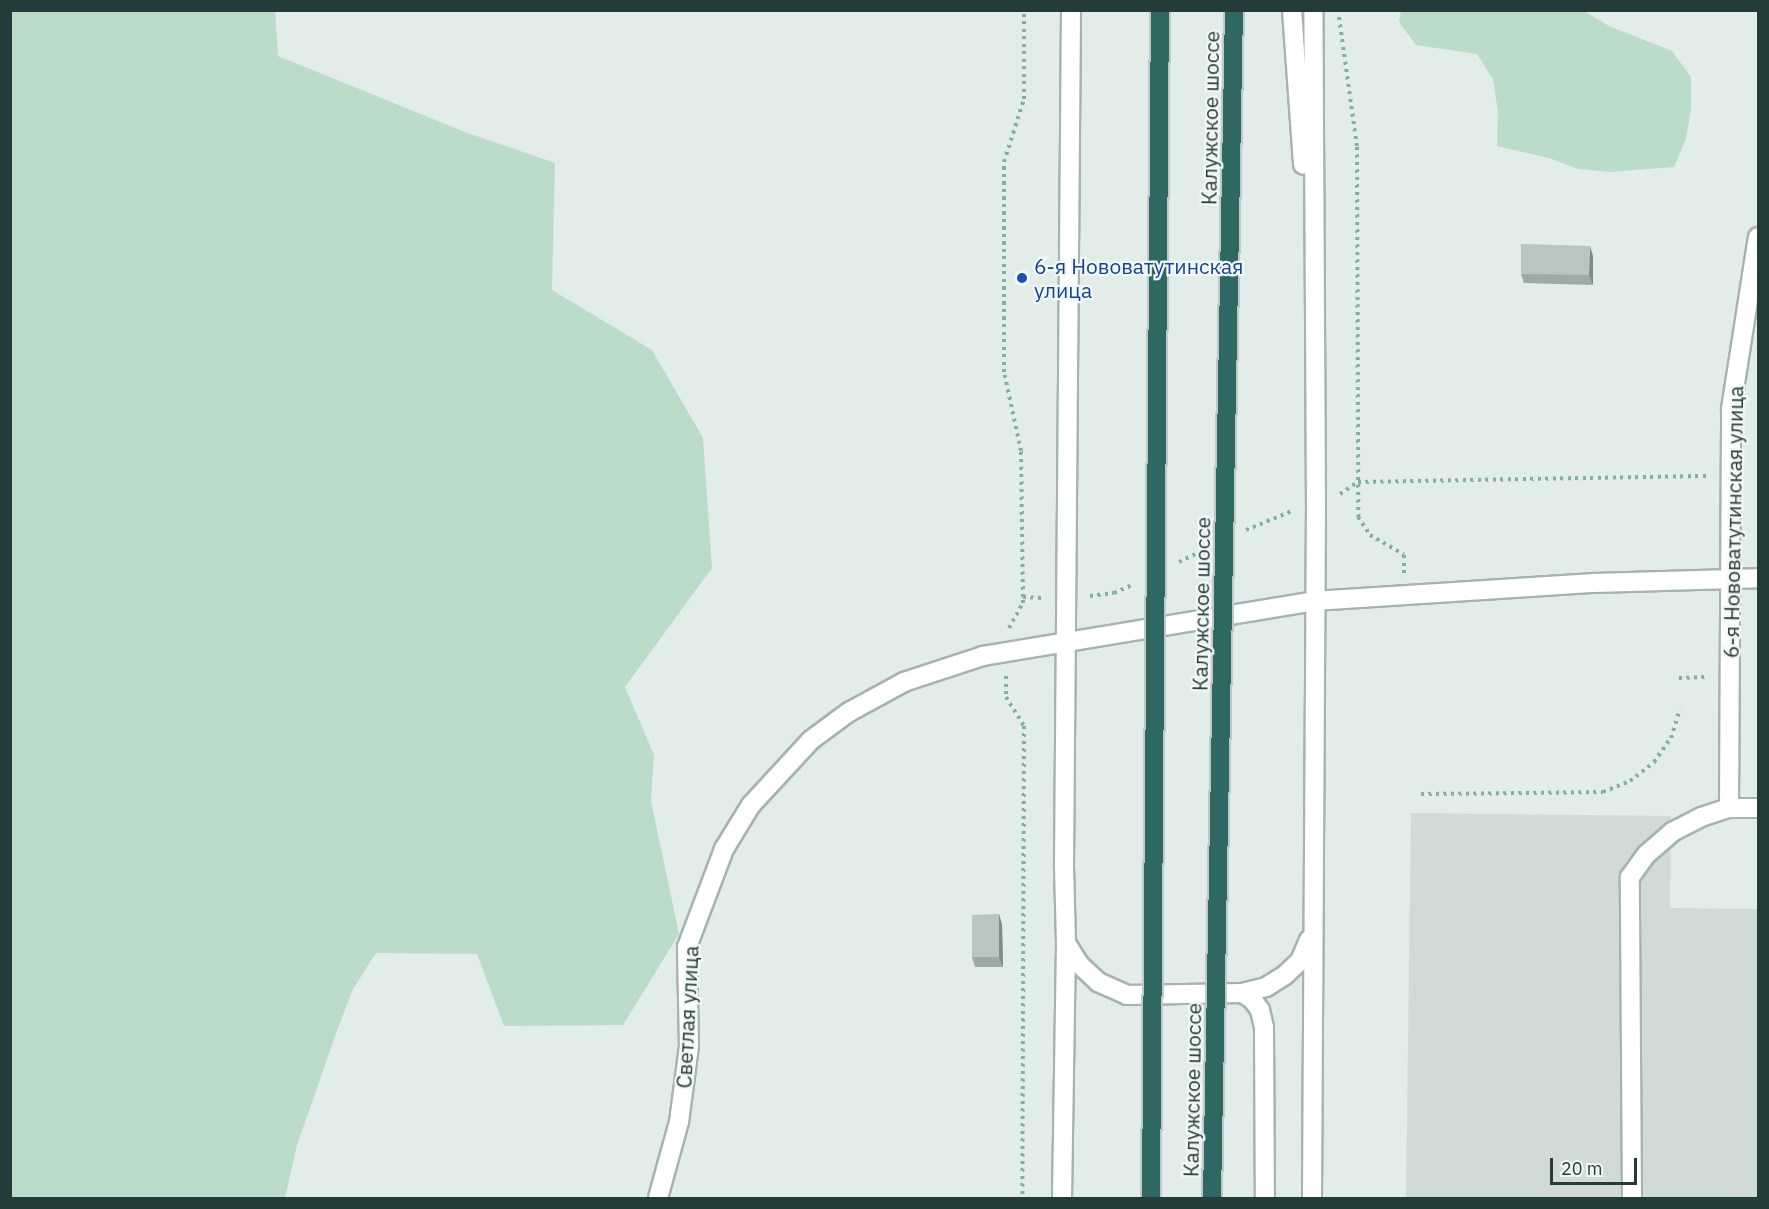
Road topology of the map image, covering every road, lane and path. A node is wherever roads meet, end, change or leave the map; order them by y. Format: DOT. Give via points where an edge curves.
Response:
graph roads {
  1 [pos="1024,10"];
  2 [pos="1071,10"];
  3 [pos="1161,10"];
  4 [pos="1234,10"];
  5 [pos="1292,10"];
  6 [pos="1313,10"];
  7 [pos="1338,10"];
  8 [pos="1758,237"];
  9 [pos="1316,332"];
  10 [pos="1688,476"];
  11 [pos="1358,482"];
  12 [pos="1316,509"];
  13 [pos="1242,532"];
  14 [pos="1210,547"];
  15 [pos="1178,562"];
  16 [pos="1758,578"];
  17 [pos="1731,579"];
  18 [pos="1136,583"];
  19 [pos="1404,596"];
  20 [pos="1023,597"];
  21 [pos="1066,598"];
  22 [pos="1314,601"];
  23 [pos="1066,642"];
  24 [pos="1006,652"];
  25 [pos="1680,709"];
  26 [pos="1421,794"];
  27 [pos="1729,808"];
  28 [pos="1758,808"];
  29 [pos="1312,933"];
  30 [pos="1066,942"];
  31 [pos="1242,993"];
  32 [pos="658,1198"];
  33 [pos="1022,1198"];
  34 [pos="1062,1198"];
  35 [pos="1151,1198"];
  36 [pos="1212,1198"];
  37 [pos="1265,1198"];
  38 [pos="1312,1198"];
  39 [pos="1632,1198"];
  1 -- 20 [label="path" via="1024,99 1004,162 1004,372 1021,451"];
  2 -- 21 [label="street"];
  3 -- 35 [label="highway, Калужское шоссе, bridge"];
  4 -- 36 [label="highway, Калужское шоссе, bridge"];
  5 -- 9 [label="street"];
  6 -- 9 [label="street"];
  7 -- 11 [label="path" via="1357,147"];
  8 -- 17 [label="street, 6-я Нововатутинская улица" via="1731,409"];
  9 -- 12 [label="street"];
  10 -- 11 [label="path"];
  11 -- 12 [label="path"];
  11 -- 19 [label="path" via="1358,517 1364,527 1381,543 1404,555"];
  12 -- 13 [label="path" via="1285,512"];
  12 -- 22 [label="street"];
  14 -- 15 [label="path"];
  16 -- 17 [label="street, Светлая улица"];
  17 -- 19 [label="street, Светлая улица" via="1594,583"];
  17 -- 27 [label="street, 6-я Нововатутинская улица"];
  18 -- 21 [label="path" via="1114,593"];
  19 -- 22 [label="street, Светлая улица"];
  20 -- 21 [label="path"];
  20 -- 24 [label="path" via="1006,632"];
  21 -- 23 [label="street"];
  22 -- 23 [label="street, Светлая улица"];
  22 -- 29 [label="street"];
  23 -- 24 [label="street, Светлая улица"];
  23 -- 30 [label="street"];
  24 -- 32 [label="street, Светлая улица" via="904,682 849,712 811,740 751,805 724,849 687,947 689,1046 679,1122"];
  24 -- 33 [label="path" via="1006,697 1024,726"];
  25 -- 26 [label="path" via="1671,738 1654,762 1630,781 1603,792"];
  27 -- 28 [label="street"];
  27 -- 39 [label="street" via="1672,832 1647,854 1630,877"];
  29 -- 31 [label="street" via="1300,961 1285,975 1266,987"];
  29 -- 38 [label="street"];
  30 -- 31 [label="street" via="1080,965 1098,982 1127,995"];
  30 -- 34 [label="street"];
  31 -- 37 [label="street" via="1260,1010 1264,1027"];
}
